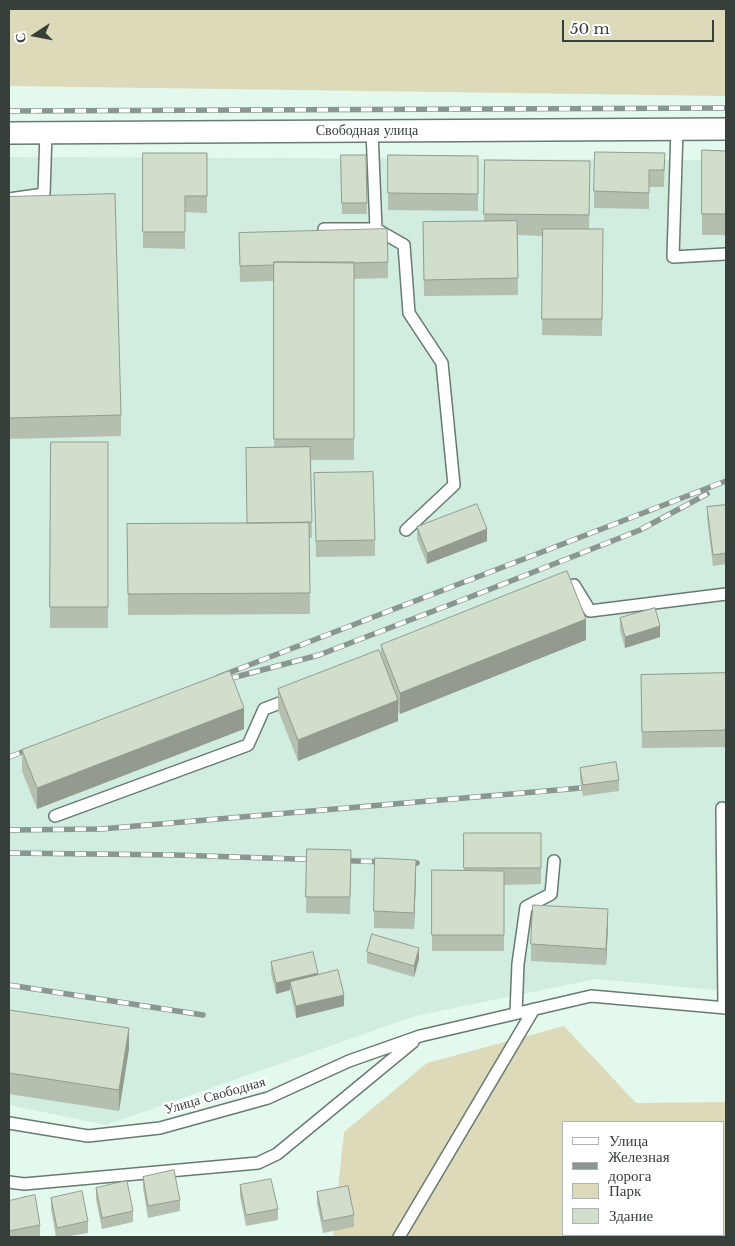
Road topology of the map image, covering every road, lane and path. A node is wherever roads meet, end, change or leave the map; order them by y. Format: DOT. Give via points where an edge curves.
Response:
graph roads {
  1 [pos="677,129"];
  2 [pos="726,129"];
  3 [pos="372,131"];
  4 [pos="9,132"];
  5 [pos="46,132"];
  6 [pos="9,200"];
  7 [pos="324,229"];
  8 [pos="376,229"];
  9 [pos="726,254"];
  10 [pos="406,530"];
  11 [pos="548,591"];
  12 [pos="726,594"];
  13 [pos="301,694"];
  14 [pos="722,808"];
  15 [pos="55,816"];
  16 [pos="554,861"];
  17 [pos="725,1008"];
  18 [pos="534,1009"];
  19 [pos="516,1014"];
  20 [pos="420,1036"];
  21 [pos="9,1123"];
  22 [pos="9,1182"];
  23 [pos="399,1237"];
  1 -- 2 [label="street, Свободная улица"];
  1 -- 3 [label="street, Свободная улица"];
  1 -- 9 [label="lane" via="673,257"];
  3 -- 5 [label="street, Свободная улица"];
  3 -- 8 [label="lane"];
  4 -- 5 [label="street, Свободная улица"];
  5 -- 6 [label="lane" via="44,194"];
  7 -- 8 [label="lane"];
  8 -- 10 [label="lane" via="404,245 409,313 442,363 454,485"];
  11 -- 12 [label="lane" via="574,585 590,611"];
  13 -- 15 [label="lane" via="264,709 248,745"];
  14 -- 17 [label="lane"];
  16 -- 19 [label="lane" via="551,894 526,907 518,964"];
  17 -- 18 [label="lane, Улица Свободная" via="591,996"];
  18 -- 19 [label="lane, Улица Свободная"];
  18 -- 23 [label="lane"];
  19 -- 20 [label="lane, Улица Свободная"];
  20 -- 21 [label="lane, Улица Свободная" via="349,1061 268,1098 160,1128 88,1136"];
  20 -- 22 [label="lane" via="278,1154 258,1163 24,1184"];
}
